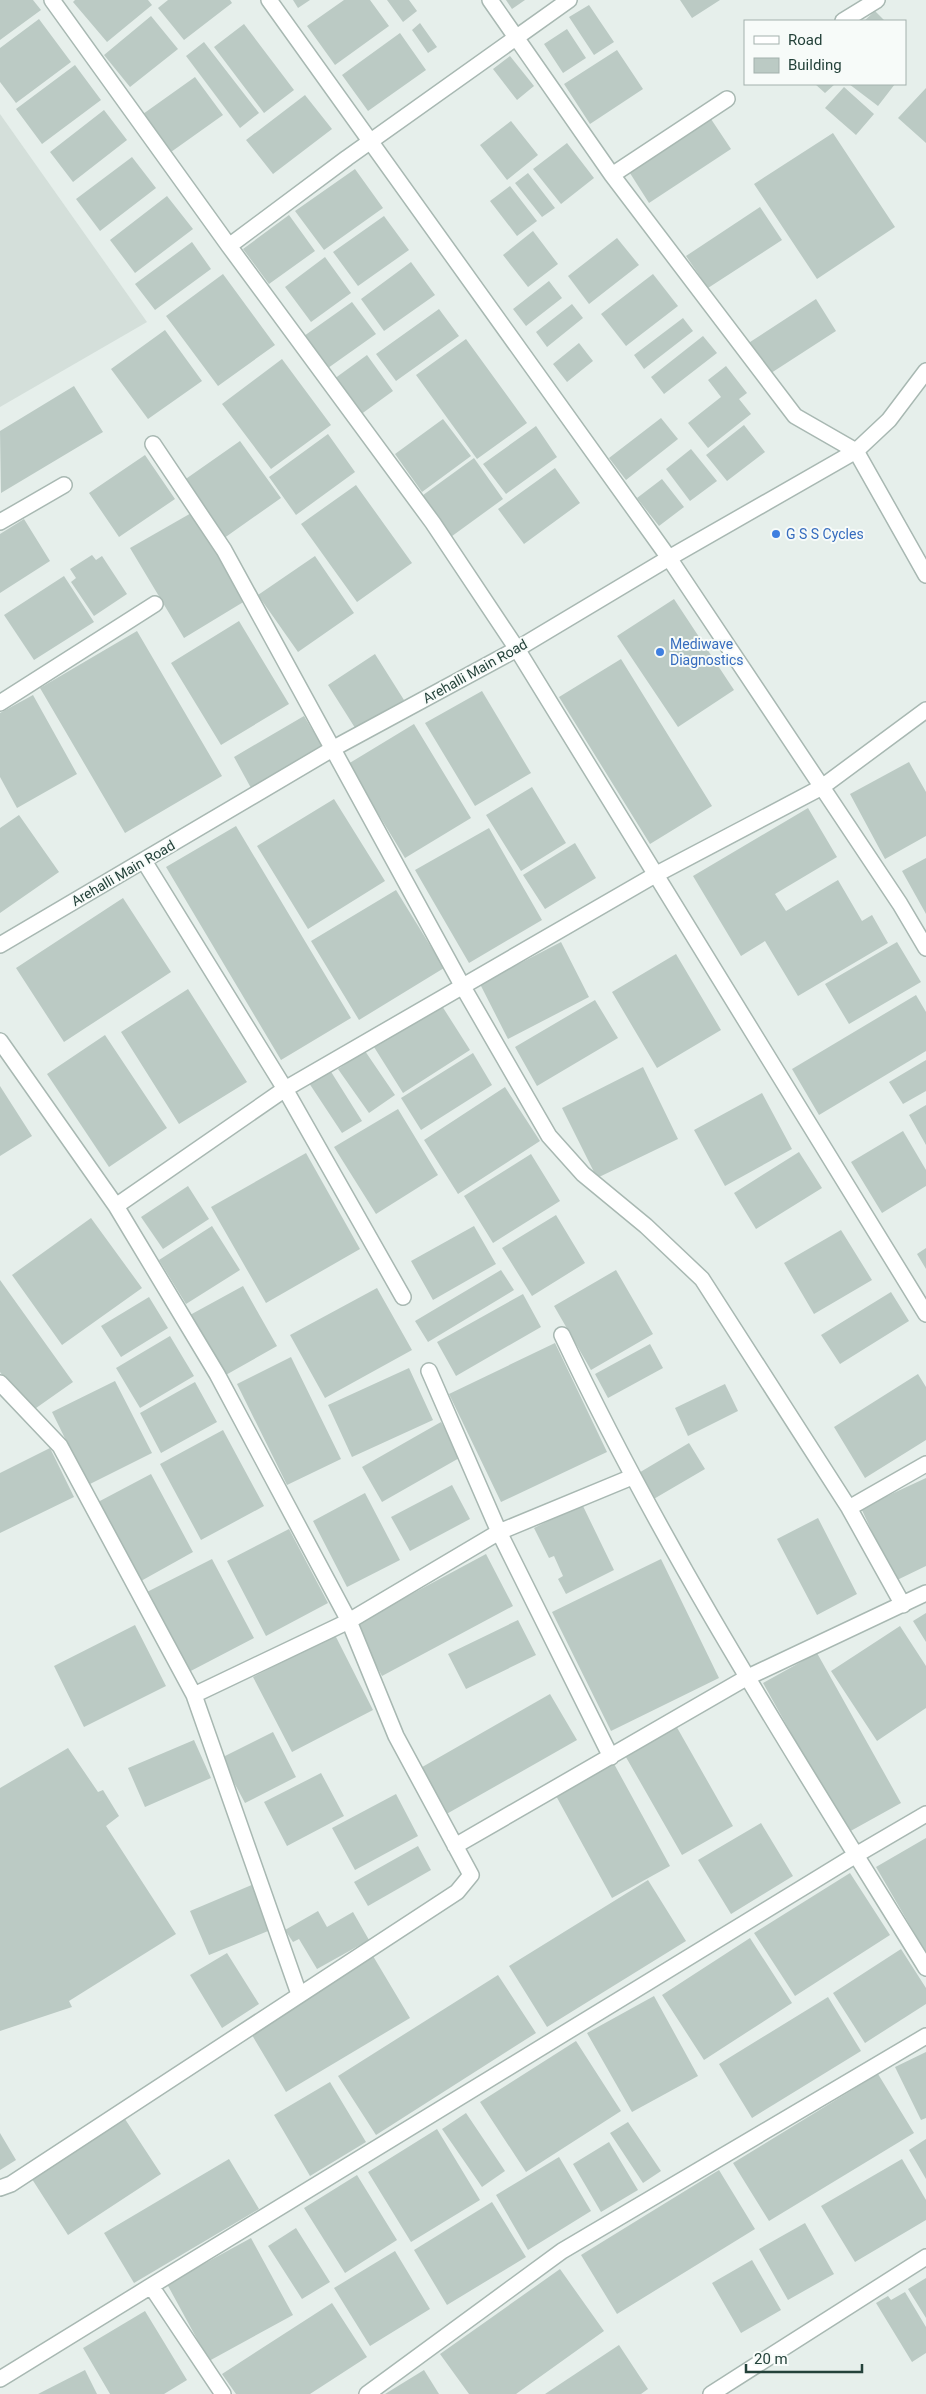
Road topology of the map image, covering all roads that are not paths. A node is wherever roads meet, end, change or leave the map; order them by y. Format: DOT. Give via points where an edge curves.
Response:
graph roads {
  1 [pos="52,0"];
  2 [pos="269,0"];
  3 [pos="490,0"];
  4 [pos="569,0"];
  5 [pos="877,0"];
  6 [pos="845,20"];
  7 [pos="516,36"];
  8 [pos="727,99"];
  9 [pos="370,142"];
  10 [pos="612,175"];
  11 [pos="229,246"];
  12 [pos="926,370"];
  13 [pos="153,444"];
  14 [pos="856,451"];
  15 [pos="64,485"];
  16 [pos="0,522"];
  17 [pos="669,558"];
  18 [pos="926,575"];
  19 [pos="155,604"];
  20 [pos="517,649"];
  21 [pos="0,703"];
  22 [pos="926,710"];
  23 [pos="334,748"];
  24 [pos="822,788"];
  25 [pos="144,862"];
  26 [pos="655,875"];
  27 [pos="0,945"];
  28 [pos="926,948"];
  29 [pos="463,987"];
  30 [pos="0,1041"];
  31 [pos="285,1089"];
  32 [pos="116,1206"];
  33 [pos="403,1297"];
  34 [pos="926,1314"];
  35 [pos="562,1335"];
  36 [pos="429,1372"];
  37 [pos="0,1383"];
  38 [pos="926,1464"];
  39 [pos="632,1477"];
  40 [pos="849,1508"];
  41 [pos="499,1532"];
  42 [pos="926,1593"];
  43 [pos="903,1605"];
  44 [pos="348,1621"];
  45 [pos="746,1678"];
  46 [pos="194,1695"];
  47 [pos="611,1757"];
  48 [pos="926,1814"];
  49 [pos="455,1846"];
  50 [pos="856,1855"];
  51 [pos="926,1968"];
  52 [pos="299,1994"];
  53 [pos="926,2036"];
  54 [pos="0,2188"];
  55 [pos="926,2258"];
  56 [pos="151,2286"];
  57 [pos="0,2379"];
  58 [pos="223,2394"];
  59 [pos="366,2394"];
  60 [pos="711,2394"];
  1 -- 11 [label="street"];
  2 -- 9 [label="street"];
  3 -- 7 [label="street"];
  4 -- 7 [label="street"];
  5 -- 6 [label="street"];
  7 -- 9 [label="street"];
  7 -- 10 [label="street"];
  8 -- 10 [label="street"];
  9 -- 11 [label="street"];
  9 -- 17 [label="street"];
  10 -- 14 [label="street" via="794,416"];
  11 -- 20 [label="street" via="433,523"];
  12 -- 14 [label="street, Arehalli Main Road" via="889,420"];
  13 -- 23 [label="street" via="224,550"];
  14 -- 17 [label="street, Arehalli Main Road"];
  14 -- 18 [label="street"];
  15 -- 16 [label="street"];
  17 -- 20 [label="street, Arehalli Main Road"];
  17 -- 24 [label="street"];
  19 -- 21 [label="street"];
  20 -- 23 [label="street, Arehalli Main Road"];
  20 -- 26 [label="street"];
  22 -- 24 [label="street"];
  23 -- 25 [label="street, Arehalli Main Road"];
  23 -- 29 [label="street"];
  24 -- 26 [label="street"];
  24 -- 28 [label="street"];
  25 -- 27 [label="street, Arehalli Main Road"];
  25 -- 31 [label="street"];
  26 -- 29 [label="street"];
  26 -- 34 [label="street"];
  29 -- 31 [label="street"];
  29 -- 40 [label="street" via="548,1136 583,1174 646,1226 702,1279"];
  30 -- 32 [label="street"];
  31 -- 32 [label="street"];
  31 -- 33 [label="street"];
  32 -- 44 [label="street" via="217,1374"];
  35 -- 39 [label="street"];
  36 -- 41 [label="street"];
  37 -- 46 [label="street" via="60,1446"];
  38 -- 40 [label="street"];
  39 -- 41 [label="street"];
  39 -- 45 [label="street"];
  40 -- 43 [label="street"];
  41 -- 44 [label="street"];
  41 -- 47 [label="street"];
  42 -- 43 [label="street"];
  43 -- 45 [label="street"];
  44 -- 46 [label="street"];
  44 -- 49 [label="street" via="396,1736"];
  45 -- 47 [label="street"];
  45 -- 50 [label="street"];
  46 -- 52 [label="street"];
  47 -- 49 [label="street"];
  48 -- 50 [label="street"];
  49 -- 52 [label="street" via="471,1875 458,1892"];
  50 -- 51 [label="street"];
  50 -- 56 [label="street"];
  52 -- 54 [label="street"];
  53 -- 59 [label="street" via="562,2251"];
  55 -- 60 [label="street"];
  56 -- 57 [label="street"];
  56 -- 58 [label="street"];
}
